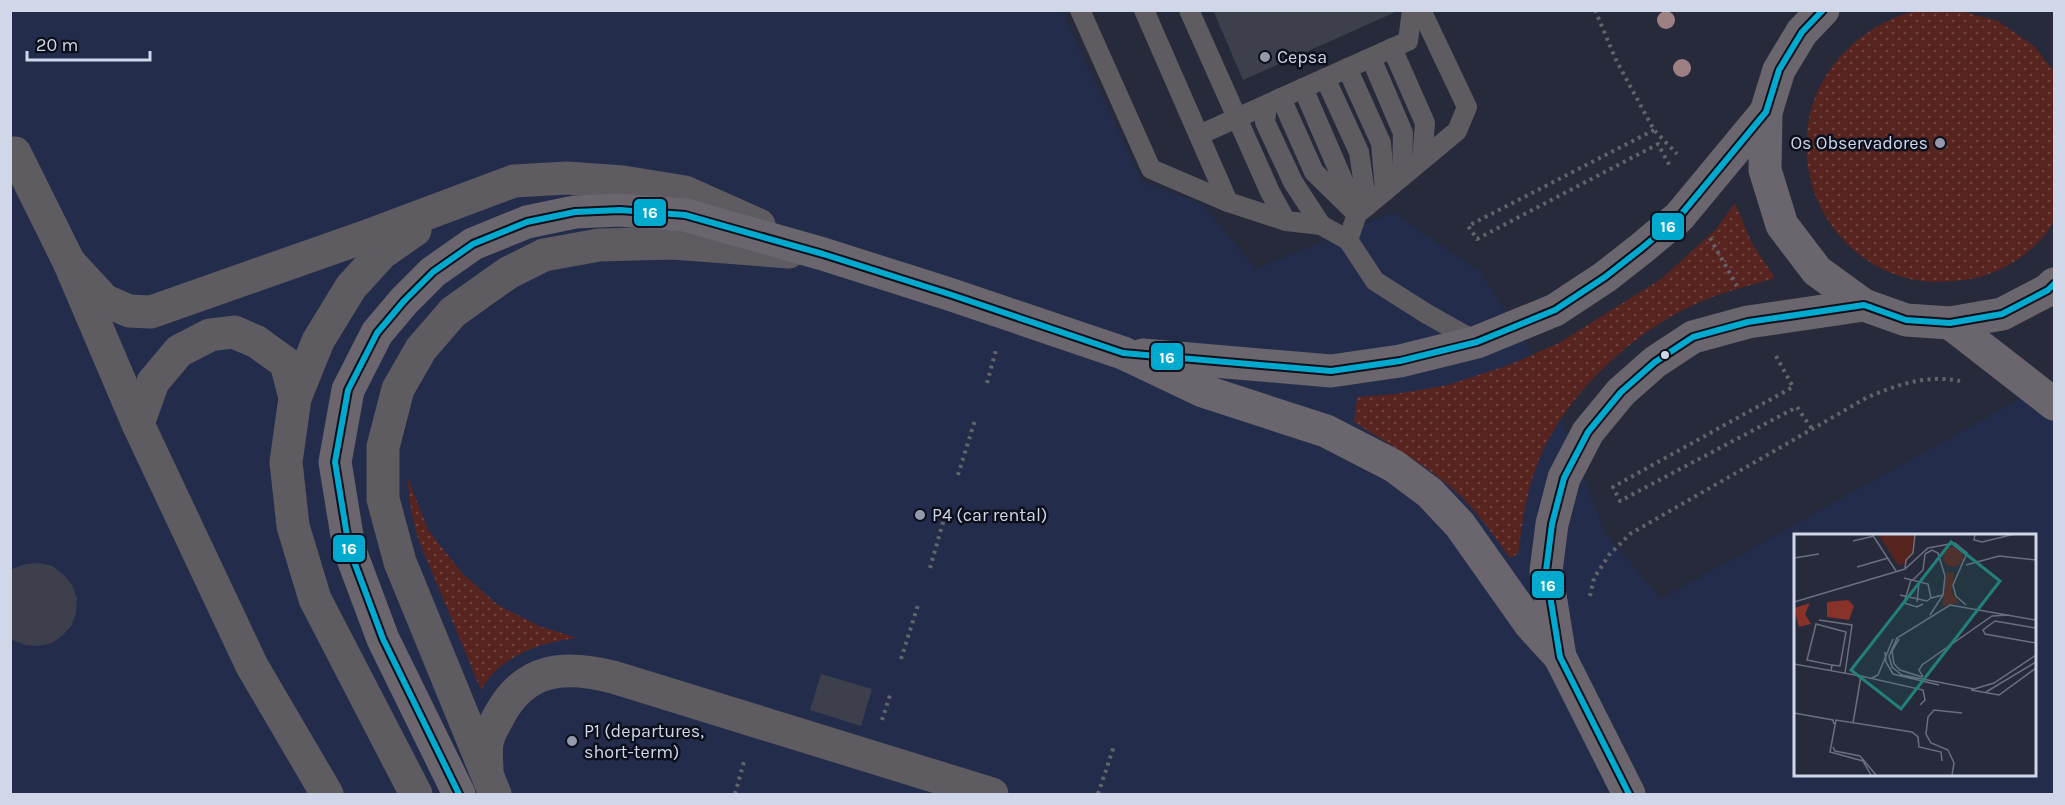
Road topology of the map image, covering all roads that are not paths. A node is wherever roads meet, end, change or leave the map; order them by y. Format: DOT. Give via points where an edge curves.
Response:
graph roads {
  1 [pos="1080,10"];
  2 [pos="1189,10"];
  3 [pos="1412,10"];
  4 [pos="1421,10"];
  5 [pos="1823,10"];
  6 [pos="1145,11"];
  7 [pos="1392,48"];
  8 [pos="1371,58"];
  9 [pos="1347,68"];
  10 [pos="1325,78"];
  11 [pos="1303,88"];
  12 [pos="1274,101"];
  13 [pos="1766,112"];
  14 [pos="1238,118"];
  15 [pos="1199,135"];
  16 [pos="12,152"];
  17 [pos="1422,160"];
  18 [pos="1402,177"];
  19 [pos="1385,191"];
  20 [pos="1228,202"];
  21 [pos="451,204"];
  22 [pos="1362,210"];
  23 [pos="1286,221"];
  24 [pos="1321,225"];
  25 [pos="1348,240"];
  26 [pos="823,254"];
  27 [pos="69,262"];
  28 [pos="2055,284"];
  29 [pos="1864,305"];
  30 [pos="1950,323"];
  31 [pos="1478,342"];
  32 [pos="1123,353"];
  33 [pos="295,398"];
  34 [pos="2055,404"];
  35 [pos="138,424"];
  36 [pos="1560,657"];
  37 [pos="491,787"];
  38 [pos="327,795"];
  39 [pos="416,795"];
  40 [pos="459,795"];
  41 [pos="992,795"];
  42 [pos="1629,795"];
  1 -- 20 [label="lane" via="1150,169"];
  2 -- 14 [label="lane"];
  3 -- 7 [label="lane" via="1408,41"];
  4 -- 17 [label="lane" via="1467,107 1457,131"];
  5 -- 13 [label="street" via="1802,32 1779,70"];
  6 -- 15 [label="lane"];
  7 -- 8 [label="lane"];
  7 -- 17 [label="lane" via="1425,123"];
  8 -- 9 [label="lane"];
  8 -- 18 [label="lane" via="1403,133"];
  9 -- 10 [label="lane"];
  9 -- 19 [label="lane" via="1381,143"];
  10 -- 11 [label="lane"];
  10 -- 22 [label="lane" via="1359,153"];
  11 -- 12 [label="lane"];
  11 -- 22 [label="lane"];
  12 -- 14 [label="lane"];
  12 -- 22 [label="lane" via="1314,172"];
  12 -- 24 [label="lane" via="1264,122 1293,182"];
  13 -- 29 [label="street" via="1765,170 1782,225 1817,271"];
  13 -- 31 [label="street" via="1679,217 1605,278 1554,310"];
  14 -- 15 [label="lane"];
  14 -- 23 [label="lane"];
  15 -- 20 [label="lane"];
  16 -- 27 [label="street"];
  17 -- 18 [label="lane"];
  18 -- 19 [label="lane"];
  19 -- 22 [label="lane"];
  20 -- 23 [label="lane"];
  21 -- 26 [label="street" via="514,181 567,178 623,182 685,192"];
  21 -- 27 [label="street" via="151,312 129,311 104,300"];
  21 -- 33 [label="street" via="382,254 351,287 318,341"];
  22 -- 25 [label="lane"];
  23 -- 24 [label="lane"];
  24 -- 25 [label="lane"];
  25 -- 31 [label="lane" via="1375,280"];
  26 -- 32 [label="street"];
  26 -- 37 [label="street" via="673,243 599,245 544,255 508,273 453,312 421,349 398,389 383,447 383,498 400,562"];
  26 -- 40 [label="street" via="685,214 575,212 526,222 473,244 433,272 377,333 348,390 335,462 349,548 383,639"];
  27 -- 35 [label="street"];
  28 -- 30 [label="street" via="2002,314"];
  29 -- 30 [label="street" via="1906,320"];
  29 -- 36 [label="street" via="1748,322 1693,337 1655,362 1621,392 1588,432 1564,478 1552,524 1546,571"];
  30 -- 34 [label="street"];
  31 -- 32 [label="street" via="1400,361 1331,371"];
  32 -- 36 [label="street" via="1203,391 1326,431 1394,466 1430,493 1460,525 1530,624"];
  33 -- 35 [label="street" via="286,363 257,342 234,332 210,335 179,351 153,382"];
  33 -- 39 [label="street" via="286,462 292,526 315,599"];
  35 -- 38 [label="street" via="252,666"];
  36 -- 42 [label="street"];
  37 -- 41 [label="street" via="487,741 510,697 527,682 573,669 613,677"];
}
